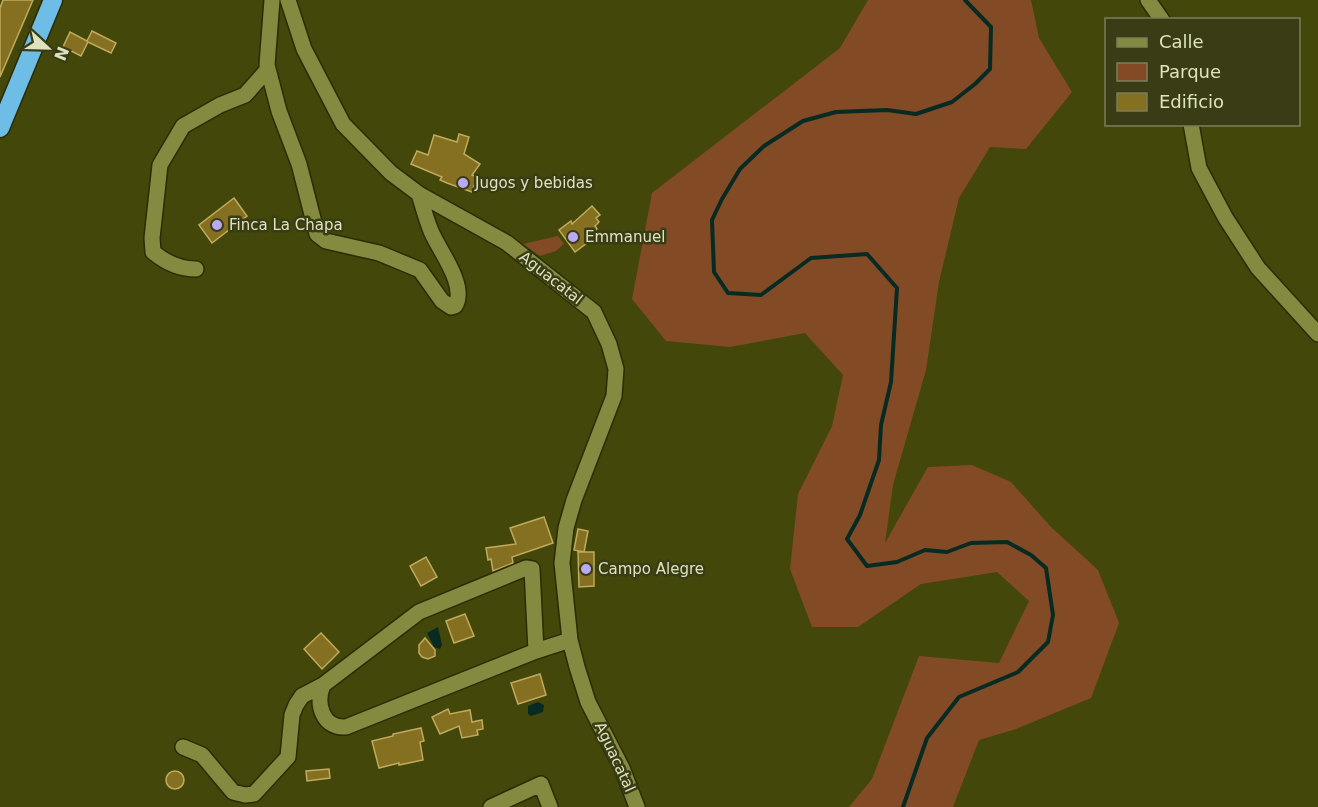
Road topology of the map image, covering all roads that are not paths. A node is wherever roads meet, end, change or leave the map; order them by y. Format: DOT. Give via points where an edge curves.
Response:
graph roads {
  1 [pos="53,0"];
  2 [pos="272,0"];
  3 [pos="288,0"];
  4 [pos="1148,0"];
  5 [pos="1161,18"];
  6 [pos="268,69"];
  7 [pos="1191,126"];
  8 [pos="0,128"];
  9 [pos="419,194"];
  10 [pos="196,269"];
  11 [pos="1318,334"];
  12 [pos="570,640"];
  13 [pos="536,651"];
  14 [pos="322,684"];
  15 [pos="183,747"];
  16 [pos="491,807"];
  17 [pos="550,807"];
  18 [pos="637,807"];
  1 -- 8 [label="highway"];
  2 -- 6 [label="street"];
  3 -- 9 [label="street, Aguacatal" via="304,49 343,124 391,173"];
  4 -- 5 [label="street"];
  6 -- 9 [label="street" via="317,234 326,241 379,253 420,270 442,301 455,306 458,299 453,270 431,233"];
  6 -- 10 [label="street" via="245,95 183,126 160,165 153,252 182,269"];
  7 -- 11 [label="street" via="1199,168 1225,218 1258,267"];
  9 -- 12 [label="street, Aguacatal" via="507,243 594,312 609,344 616,369 614,396 574,500 563,544"];
  12 -- 13 [label="street"];
  12 -- 18 [label="street, Aguacatal" via="588,702"];
  13 -- 14 [label="street" via="346,727 339,728 323,717 319,693"];
  13 -- 14 [label="street" via="531,569 526,568 419,612"];
  14 -- 15 [label="street" via="302,696 296,705 288,757 254,794 233,792 202,755"];
  16 -- 17 [label="street" via="541,784"];
}
